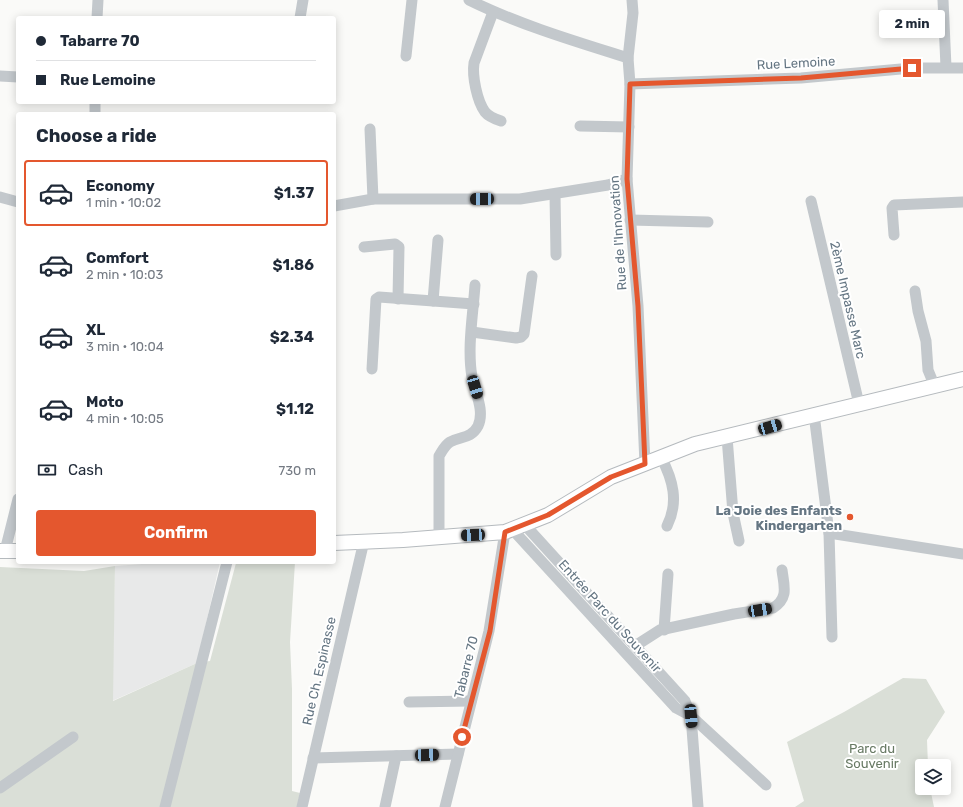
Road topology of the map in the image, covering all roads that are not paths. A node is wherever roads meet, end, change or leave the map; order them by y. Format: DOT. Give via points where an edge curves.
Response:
graph roads {
  1 [pos="98,0"];
  2 [pos="303,0"];
  3 [pos="412,0"];
  4 [pos="468,0"];
  5 [pos="632,0"];
  6 [pos="943,0"];
  7 [pos="493,12"];
  8 [pos="97,16"];
  9 [pos="300,16"];
  10 [pos="406,56"];
  11 [pos="628,58"];
  12 [pos="946,67"];
  13 [pos="963,68"];
  14 [pos="0,76"];
  15 [pos="16,77"];
  16 [pos="630,84"];
  17 [pos="501,121"];
  18 [pos="580,126"];
  19 [pos="629,127"];
  20 [pos="370,129"];
  21 [pos="627,179"];
  22 [pos="555,194"];
  23 [pos="0,197"];
  24 [pos="373,199"];
  25 [pos="16,201"];
  26 [pos="811,202"];
  27 [pos="963,202"];
  28 [pos="336,206"];
  29 [pos="630,220"];
  30 [pos="708,222"];
  31 [pos="894,236"];
  32 [pos="438,240"];
  33 [pos="364,247"];
  34 [pos="556,255"];
  35 [pos="532,276"];
  36 [pos="475,285"];
  37 [pos="915,292"];
  38 [pos="398,299"];
  39 [pos="433,301"];
  40 [pos="474,304"];
  41 [pos="472,332"];
  42 [pos="372,369"];
  43 [pos="963,379"];
  44 [pos="935,387"];
  45 [pos="859,404"];
  46 [pos="814,414"];
  47 [pos="727,437"];
  48 [pos="662,457"];
  49 [pos="645,464"];
  50 [pos="16,509"];
  51 [pos="667,526"];
  52 [pos="514,529"];
  53 [pos="829,533"];
  54 [pos="439,537"];
  55 [pos="739,541"];
  56 [pos="364,542"];
  57 [pos="336,543"];
  58 [pos="8,551"];
  59 [pos="963,554"];
  60 [pos="226,564"];
  61 [pos="782,570"];
  62 [pos="668,574"];
  63 [pos="664,630"];
  64 [pos="832,637"];
  65 [pos="635,646"];
  66 [pos="471,701"];
  67 [pos="409,702"];
  68 [pos="691,716"];
  69 [pos="73,737"];
  70 [pos="458,754"];
  71 [pos="396,756"];
  72 [pos="313,758"];
  73 [pos="766,785"];
  74 [pos="0,788"];
  75 [pos="165,807"];
  76 [pos="302,807"];
  77 [pos="386,807"];
  78 [pos="445,807"];
  79 [pos="698,807"];
  1 -- 8 [label="street"];
  2 -- 9 [label="street"];
  3 -- 10 [label="street"];
  4 -- 7 [label="street"];
  5 -- 11 [label="street, Rue de l'Innovation"];
  6 -- 12 [label="street"];
  7 -- 11 [label="street" via="542,31"];
  7 -- 17 [label="street" via="472,71 484,111"];
  11 -- 16 [label="street, Rue de l'Innovation"];
  12 -- 13 [label="street, Rue Lemoine"];
  12 -- 16 [label="street, Rue Lemoine" via="801,78"];
  14 -- 15 [label="street"];
  16 -- 19 [label="street, Rue de l'Innovation"];
  18 -- 19 [label="street"];
  19 -- 21 [label="street, Rue de l'Innovation"];
  20 -- 24 [label="street"];
  21 -- 22 [label="street"];
  21 -- 29 [label="street, Rue de l'Innovation"];
  22 -- 24 [label="street" via="520,199"];
  22 -- 34 [label="street"];
  23 -- 25 [label="street"];
  24 -- 28 [label="street"];
  26 -- 45 [label="street, 2ème Impasse Marc"];
  27 -- 31 [label="street" via="894,205"];
  29 -- 30 [label="street"];
  29 -- 49 [label="street, Rue de l'Innovation" via="638,306"];
  32 -- 39 [label="street"];
  33 -- 38 [label="street" via="395,244 399,247"];
  35 -- 41 [label="street" via="524,334 521,337"];
  36 -- 40 [label="street"];
  37 -- 44 [label="street" via="926,341 928,370"];
  38 -- 39 [label="street"];
  38 -- 42 [label="street" via="379,297 374,301"];
  39 -- 40 [label="street"];
  40 -- 41 [label="street"];
  41 -- 54 [label="street" via="472,378 480,416 472,434 467,438 450,442 439,456"];
  43 -- 44 [label="main road"];
  44 -- 45 [label="main road"];
  45 -- 46 [label="main road"];
  46 -- 47 [label="main road"];
  46 -- 53 [label="street"];
  47 -- 48 [label="main road" via="695,444"];
  47 -- 55 [label="street" via="733,513"];
  48 -- 49 [label="main road"];
  48 -- 51 [label="street" via="673,486 674,507"];
  49 -- 52 [label="main road" via="611,477 548,515"];
  50 -- 58 [label="street"];
  52 -- 54 [label="main road"];
  52 -- 65 [label="street, Entrée Parc du Souvenir"];
  52 -- 66 [label="street, Tabarre 70"];
  52 -- 68 [label="street, Entrée Parc du Souvenir" via="676,708"];
  53 -- 59 [label="street"];
  53 -- 64 [label="street"];
  54 -- 56 [label="main road"];
  56 -- 57 [label="main road"];
  56 -- 72 [label="street, Rue Ch. Espinasse"];
  60 -- 75 [label="street"];
  61 -- 63 [label="street" via="784,596 779,605"];
  62 -- 63 [label="street"];
  63 -- 65 [label="street"];
  65 -- 68 [label="street, Entrée Parc du Souvenir" via="685,701"];
  66 -- 67 [label="street"];
  66 -- 70 [label="street, Tabarre 70"];
  68 -- 73 [label="street, Entrée Parc du Souvenir"];
  68 -- 79 [label="street"];
  69 -- 74 [label="street"];
  70 -- 71 [label="street"];
  70 -- 78 [label="street, Tabarre 70"];
  71 -- 72 [label="street"];
  71 -- 77 [label="street"];
  72 -- 76 [label="street, Rue Ch. Espinasse"];
}
